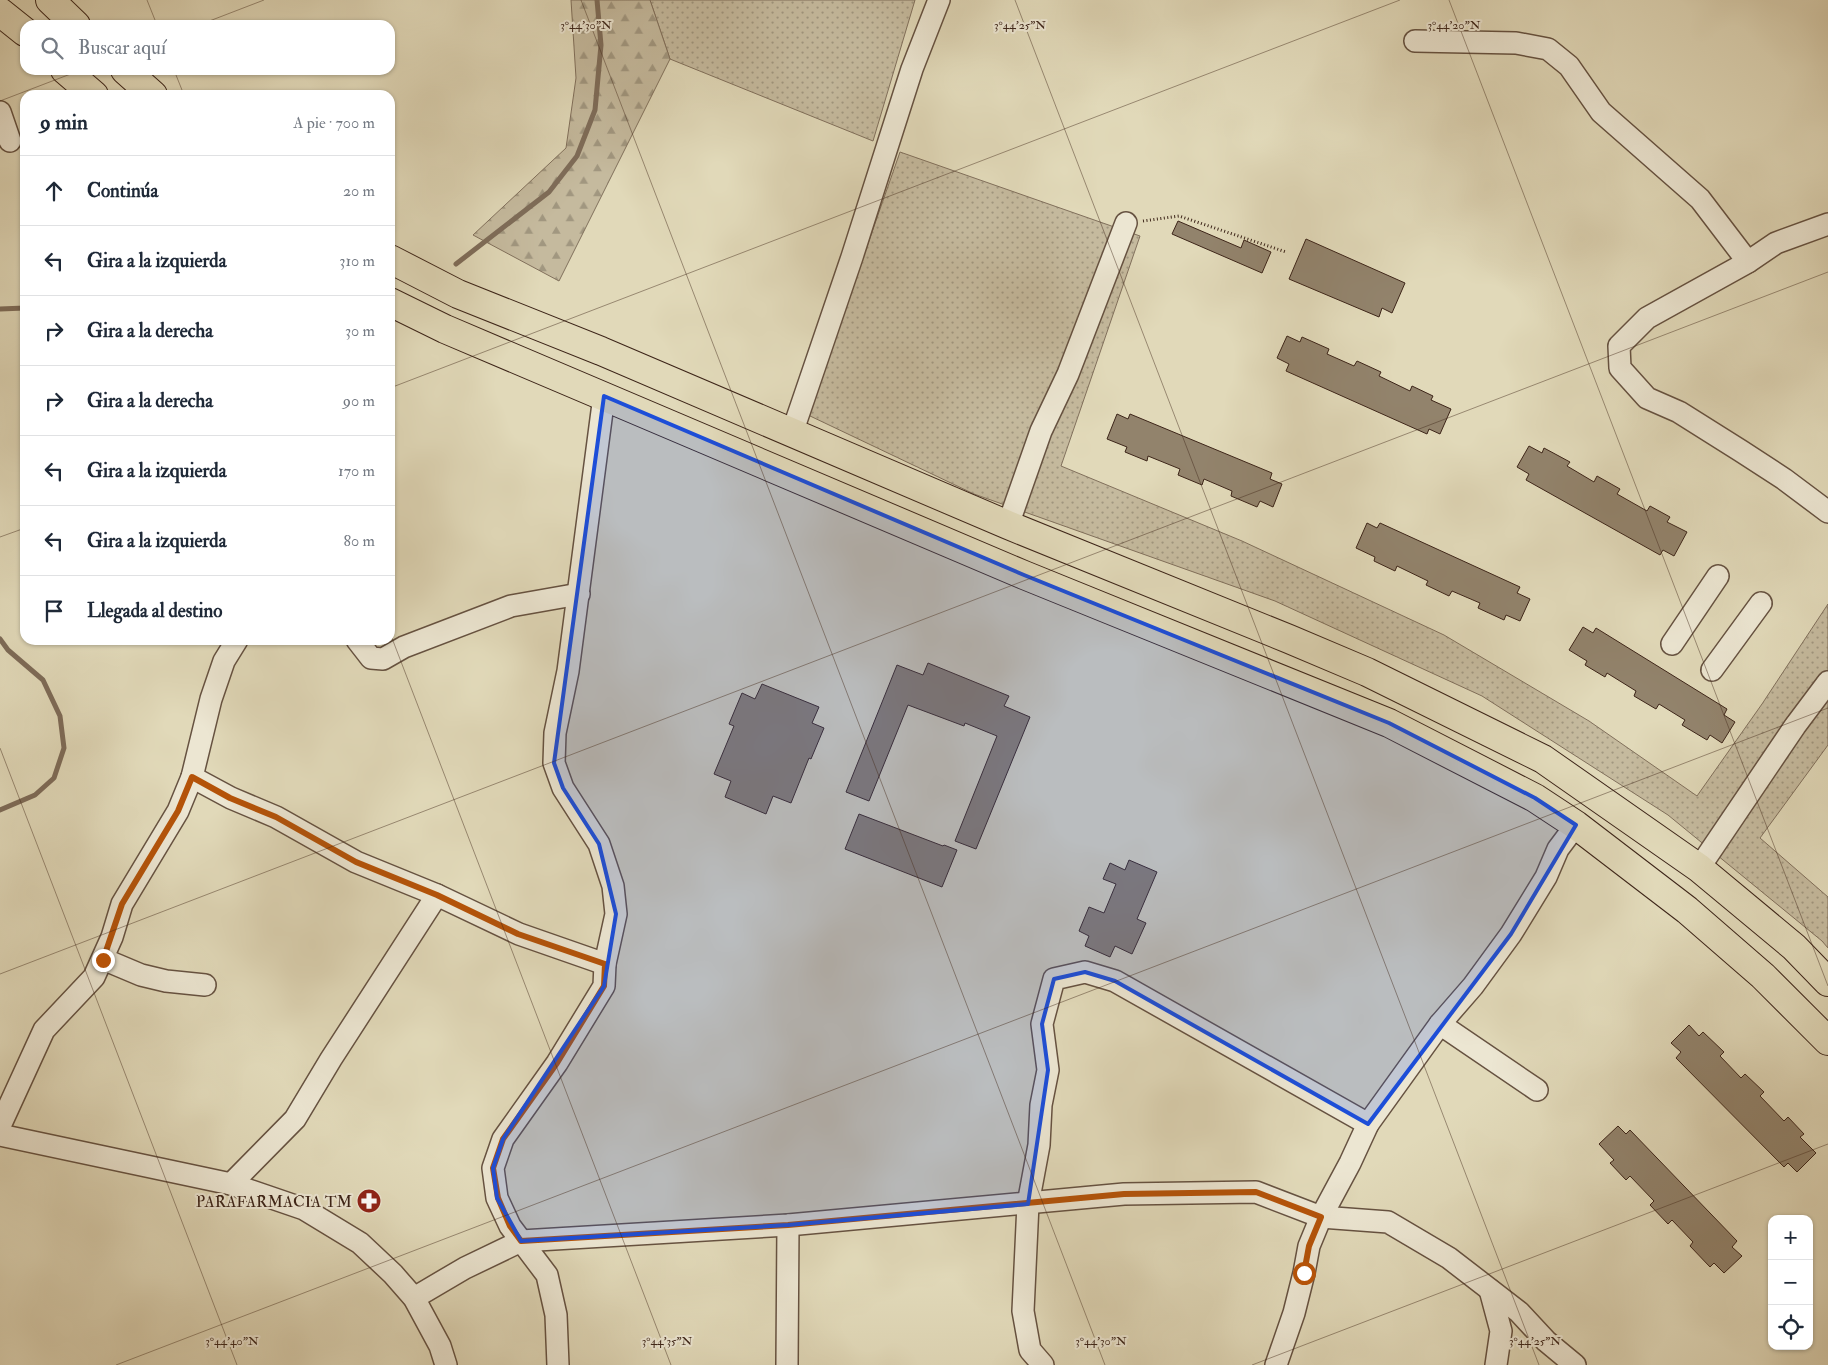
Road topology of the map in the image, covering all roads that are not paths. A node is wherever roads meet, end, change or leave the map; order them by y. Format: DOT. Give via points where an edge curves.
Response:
graph roads {
  1 [pos="50,0"];
  2 [pos="940,0"];
  3 [pos="0,12"];
  4 [pos="71,20"];
  5 [pos="20,28"];
  6 [pos="1415,41"];
  7 [pos="71,75"];
  8 [pos="131,75"];
  9 [pos="88,90"];
  10 [pos="147,90"];
  11 [pos="0,112"];
  12 [pos="10,141"];
  13 [pos="1126,223"];
  14 [pos="1828,224"];
  15 [pos="395,262"];
  16 [pos="1748,262"];
  17 [pos="395,304"];
  18 [pos="604,396"];
  19 [pos="792,433"];
  20 [pos="1828,512"];
  21 [pos="1008,525"];
  22 [pos="1718,576"];
  23 [pos="579,594"];
  24 [pos="1761,603"];
  25 [pos="1672,644"];
  26 [pos="234,645"];
  27 [pos="361,645"];
  28 [pos="1712,670"];
  29 [pos="1828,682"];
  30 [pos="192,777"];
  31 [pos="1576,824"];
  32 [pos="1699,868"];
  33 [pos="437,895"];
  34 [pos="103,960"];
  35 [pos="605,964"];
  36 [pos="1828,982"];
  37 [pos="205,985"];
  38 [pos="1440,1024"];
  39 [pos="1828,1041"];
  40 [pos="1537,1090"];
  41 [pos="1368,1124"];
  42 [pos="0,1126"];
  43 [pos="0,1136"];
  44 [pos="231,1184"];
  45 [pos="1028,1204"];
  46 [pos="1321,1217"];
  47 [pos="788,1225"];
  48 [pos="521,1241"];
  49 [pos="1490,1290"];
  50 [pos="414,1298"];
  51 [pos="446,1365"];
  52 [pos="558,1365"];
  53 [pos="787,1365"];
  54 [pos="1043,1365"];
  55 [pos="1276,1365"];
  56 [pos="1496,1365"];
  57 [pos="1575,1365"];
  1 -- 4 [label="highway"];
  2 -- 19 [label="street" via="912,69"];
  3 -- 5 [label="highway"];
  6 -- 16 [label="street" via="1516,43 1548,49 1569,66 1601,112 1700,199"];
  7 -- 9 [label="highway"];
  8 -- 10 [label="highway"];
  11 -- 12 [label="street"];
  13 -- 21 [label="street" via="1068,374 1041,431"];
  14 -- 16 [label="street" via="1776,243"];
  15 -- 19 [label="highway" via="458,294"];
  16 -- 20 [label="street" via="1647,318 1619,346 1620,368 1647,398 1679,412 1784,479"];
  17 -- 18 [label="highway"];
  18 -- 23 [label="street"];
  18 -- 31 [label="highway" via="1024,575 1389,723 1535,798"];
  19 -- 21 [label="highway"];
  21 -- 32 [label="highway" via="1367,672 1543,759"];
  22 -- 25 [label="street"];
  23 -- 27 [label="street" via="511,606 404,647 383,659 371,658"];
  23 -- 35 [label="street" via="555,733 554,763 563,788 599,844 613,886 616,914"];
  24 -- 28 [label="street"];
  26 -- 30 [label="street" via="224,661 211,699"];
  29 -- 32 [label="street"];
  30 -- 33 [label="street" via="230,798 276,817 356,862"];
  30 -- 34 [label="street" via="178,811 122,904"];
  31 -- 38 [label="street" via="1558,849 1546,877 1511,934"];
  31 -- 39 [label="highway" via="1687,910 1763,976"];
  32 -- 36 [label="highway" via="1794,947"];
  33 -- 35 [label="street" via="518,934"];
  33 -- 44 [label="street" via="295,1119"];
  34 -- 37 [label="street" via="166,981"];
  34 -- 42 [label="street" via="94,977 44,1030"];
  35 -- 48 [label="street" via="604,986 557,1063 503,1139 493,1168 498,1198 510,1226"];
  38 -- 40 [label="street"];
  38 -- 41 [label="street"];
  41 -- 45 [label="street" via="1114,981 1085,972 1054,979 1042,1024 1048,1070"];
  41 -- 46 [label="street"];
  43 -- 44 [label="street"];
  44 -- 50 [label="street" via="304,1209 352,1238 393,1274"];
  45 -- 46 [label="street" via="1124,1194 1256,1192"];
  45 -- 47 [label="street"];
  45 -- 54 [label="street" via="1023,1311 1030,1350"];
  46 -- 49 [label="street" via="1388,1222 1449,1258"];
  46 -- 55 [label="street" via="1309,1246 1294,1313"];
  47 -- 48 [label="street"];
  47 -- 53 [label="street"];
  48 -- 50 [label="street"];
  48 -- 52 [label="street" via="547,1275 556,1315"];
  49 -- 56 [label="street" via="1501,1331"];
  49 -- 57 [label="street" via="1519,1312 1546,1341"];
  50 -- 51 [label="street" via="440,1346"];
}
